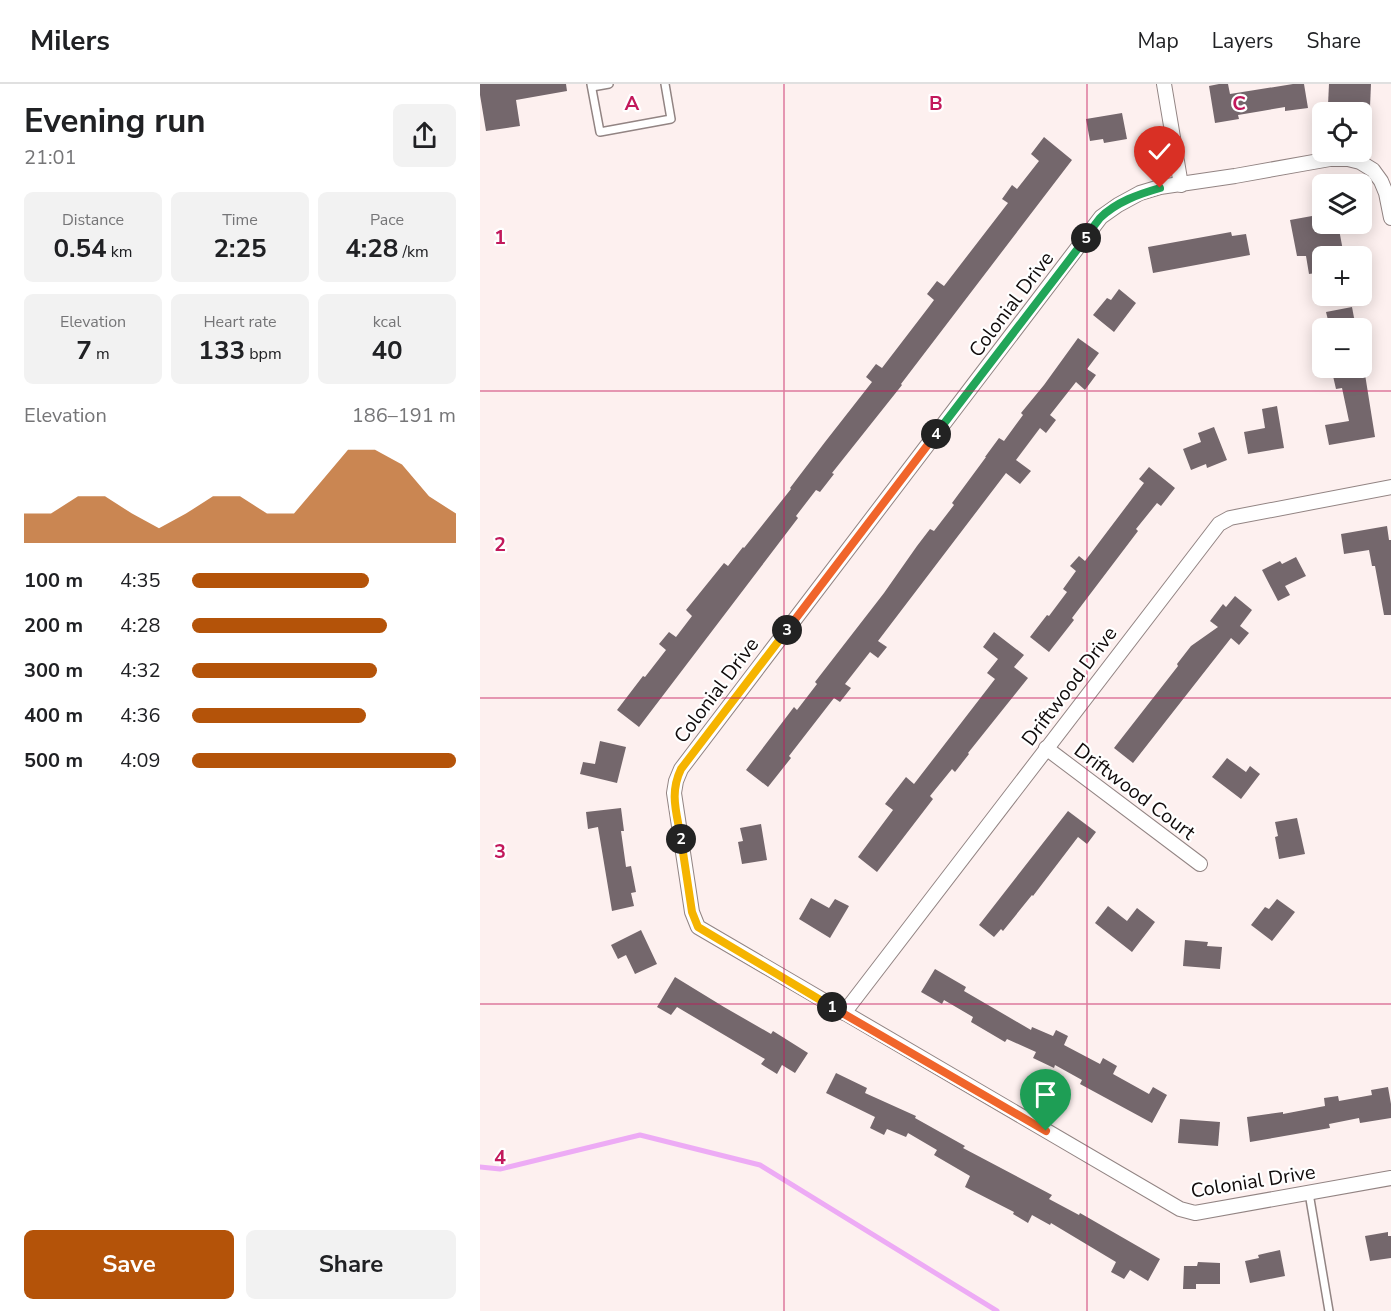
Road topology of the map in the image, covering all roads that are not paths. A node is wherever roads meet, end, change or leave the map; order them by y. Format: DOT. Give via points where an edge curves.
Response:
graph roads {
  1 [pos="609,84"];
  2 [pos="665,84"];
  3 [pos="1164,84"];
  4 [pos="592,86"];
  5 [pos="1181,185"];
  6 [pos="1391,218"];
  7 [pos="1391,487"];
  8 [pos="1046,748"];
  9 [pos="1200,864"];
  10 [pos="843,1013"];
  11 [pos="1391,1178"];
  12 [pos="1309,1193"];
  13 [pos="1329,1311"];
  1 -- 4 [label="lane"];
  2 -- 4 [label="lane" via="671,119 600,132"];
  3 -- 5 [label="street"];
  5 -- 6 [label="street, Colonial Drive" via="1348,159 1360,162 1382,181"];
  5 -- 10 [label="street, Colonial Drive" via="1140,193 1101,217 675,781 692,912 698,927"];
  7 -- 8 [label="street, Driftwood Drive" via="1230,518 1219,524"];
  8 -- 9 [label="street, Driftwood Court"];
  8 -- 10 [label="street, Driftwood Drive"];
  10 -- 12 [label="street, Colonial Drive" via="1185,1211 1195,1213"];
  11 -- 12 [label="street, Colonial Drive"];
  12 -- 13 [label="lane"];
}
